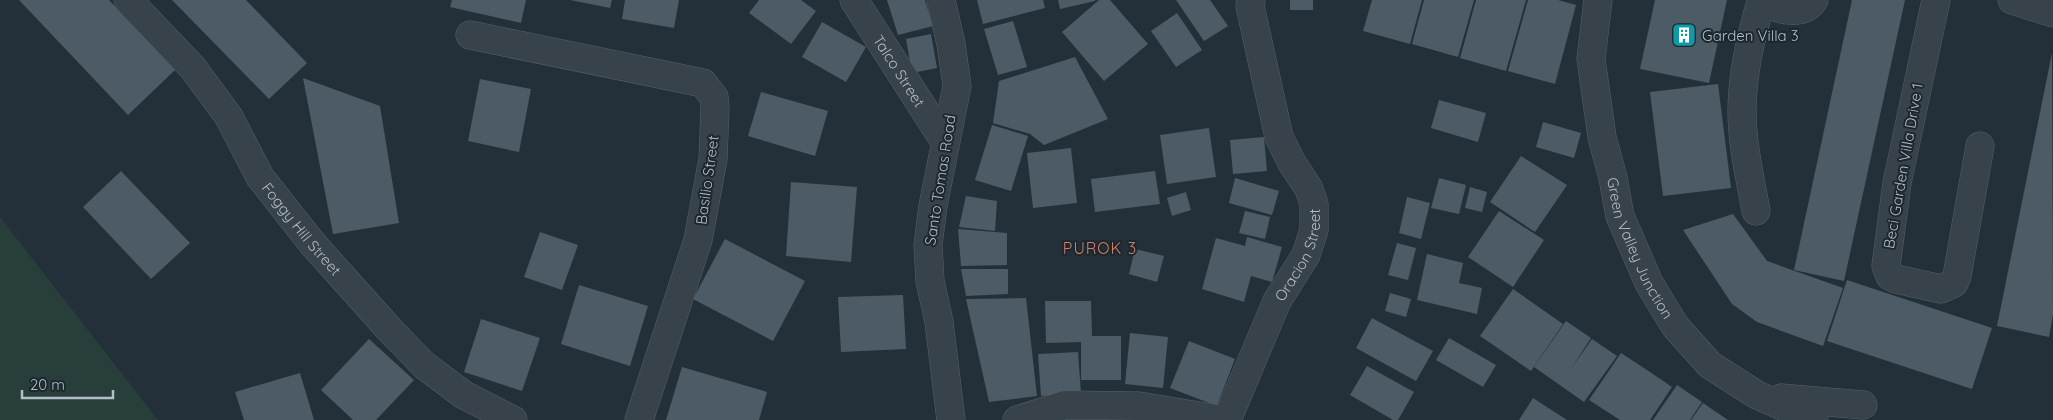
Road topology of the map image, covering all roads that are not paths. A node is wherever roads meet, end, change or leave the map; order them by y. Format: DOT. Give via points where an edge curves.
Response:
graph roads {
  1 [pos="128,0"];
  2 [pos="854,0"];
  3 [pos="941,0"];
  4 [pos="1251,0"];
  5 [pos="1598,0"];
  6 [pos="1761,0"];
  7 [pos="1814,0"];
  8 [pos="1936,0"];
  9 [pos="2012,0"];
  10 [pos="2053,13"];
  11 [pos="470,35"];
  12 [pos="945,142"];
  13 [pos="1980,146"];
  14 [pos="1756,211"];
  15 [pos="1757,396"];
  16 [pos="1863,405"];
  17 [pos="513,420"];
  18 [pos="639,420"];
  19 [pos="951,420"];
  20 [pos="1017,420"];
  21 [pos="1223,420"];
  22 [pos="1226,420"];
  23 [pos="1814,420"];
  1 -- 17 [label="street, Foggy Hill Street" via="199,76 229,117 260,177 312,243 389,329 425,366 464,395"];
  2 -- 12 [label="street, Talco Street"];
  3 -- 12 [label="street, Santo Tomas Road" via="957,86"];
  4 -- 22 [label="street, Oracion Street" via="1279,137 1309,190 1314,204 1314,230 1306,255 1277,301"];
  5 -- 15 [label="street, Green Valley Junction" via="1591,59 1602,137 1620,216 1649,283 1675,326 1710,365"];
  6 -- 7 [label="street" via="1801,11"];
  6 -- 14 [label="street" via="1745,72 1742,112 1745,152"];
  8 -- 13 [label="street, Beci Garden Villa Drive 1" via="1897,183 1886,266 1890,276 1941,289 1954,282"];
  9 -- 10 [label="street"];
  11 -- 18 [label="street, Basilio Street" via="703,83 714,97 713,160 698,240"];
  12 -- 19 [label="street, Santo Tomas Road" via="928,245 930,281 940,322"];
  15 -- 16 [label="street"];
  15 -- 23 [label="street, Green Valley Junction"];
  20 -- 21 [label="street" via="1065,404 1139,406"];
}
